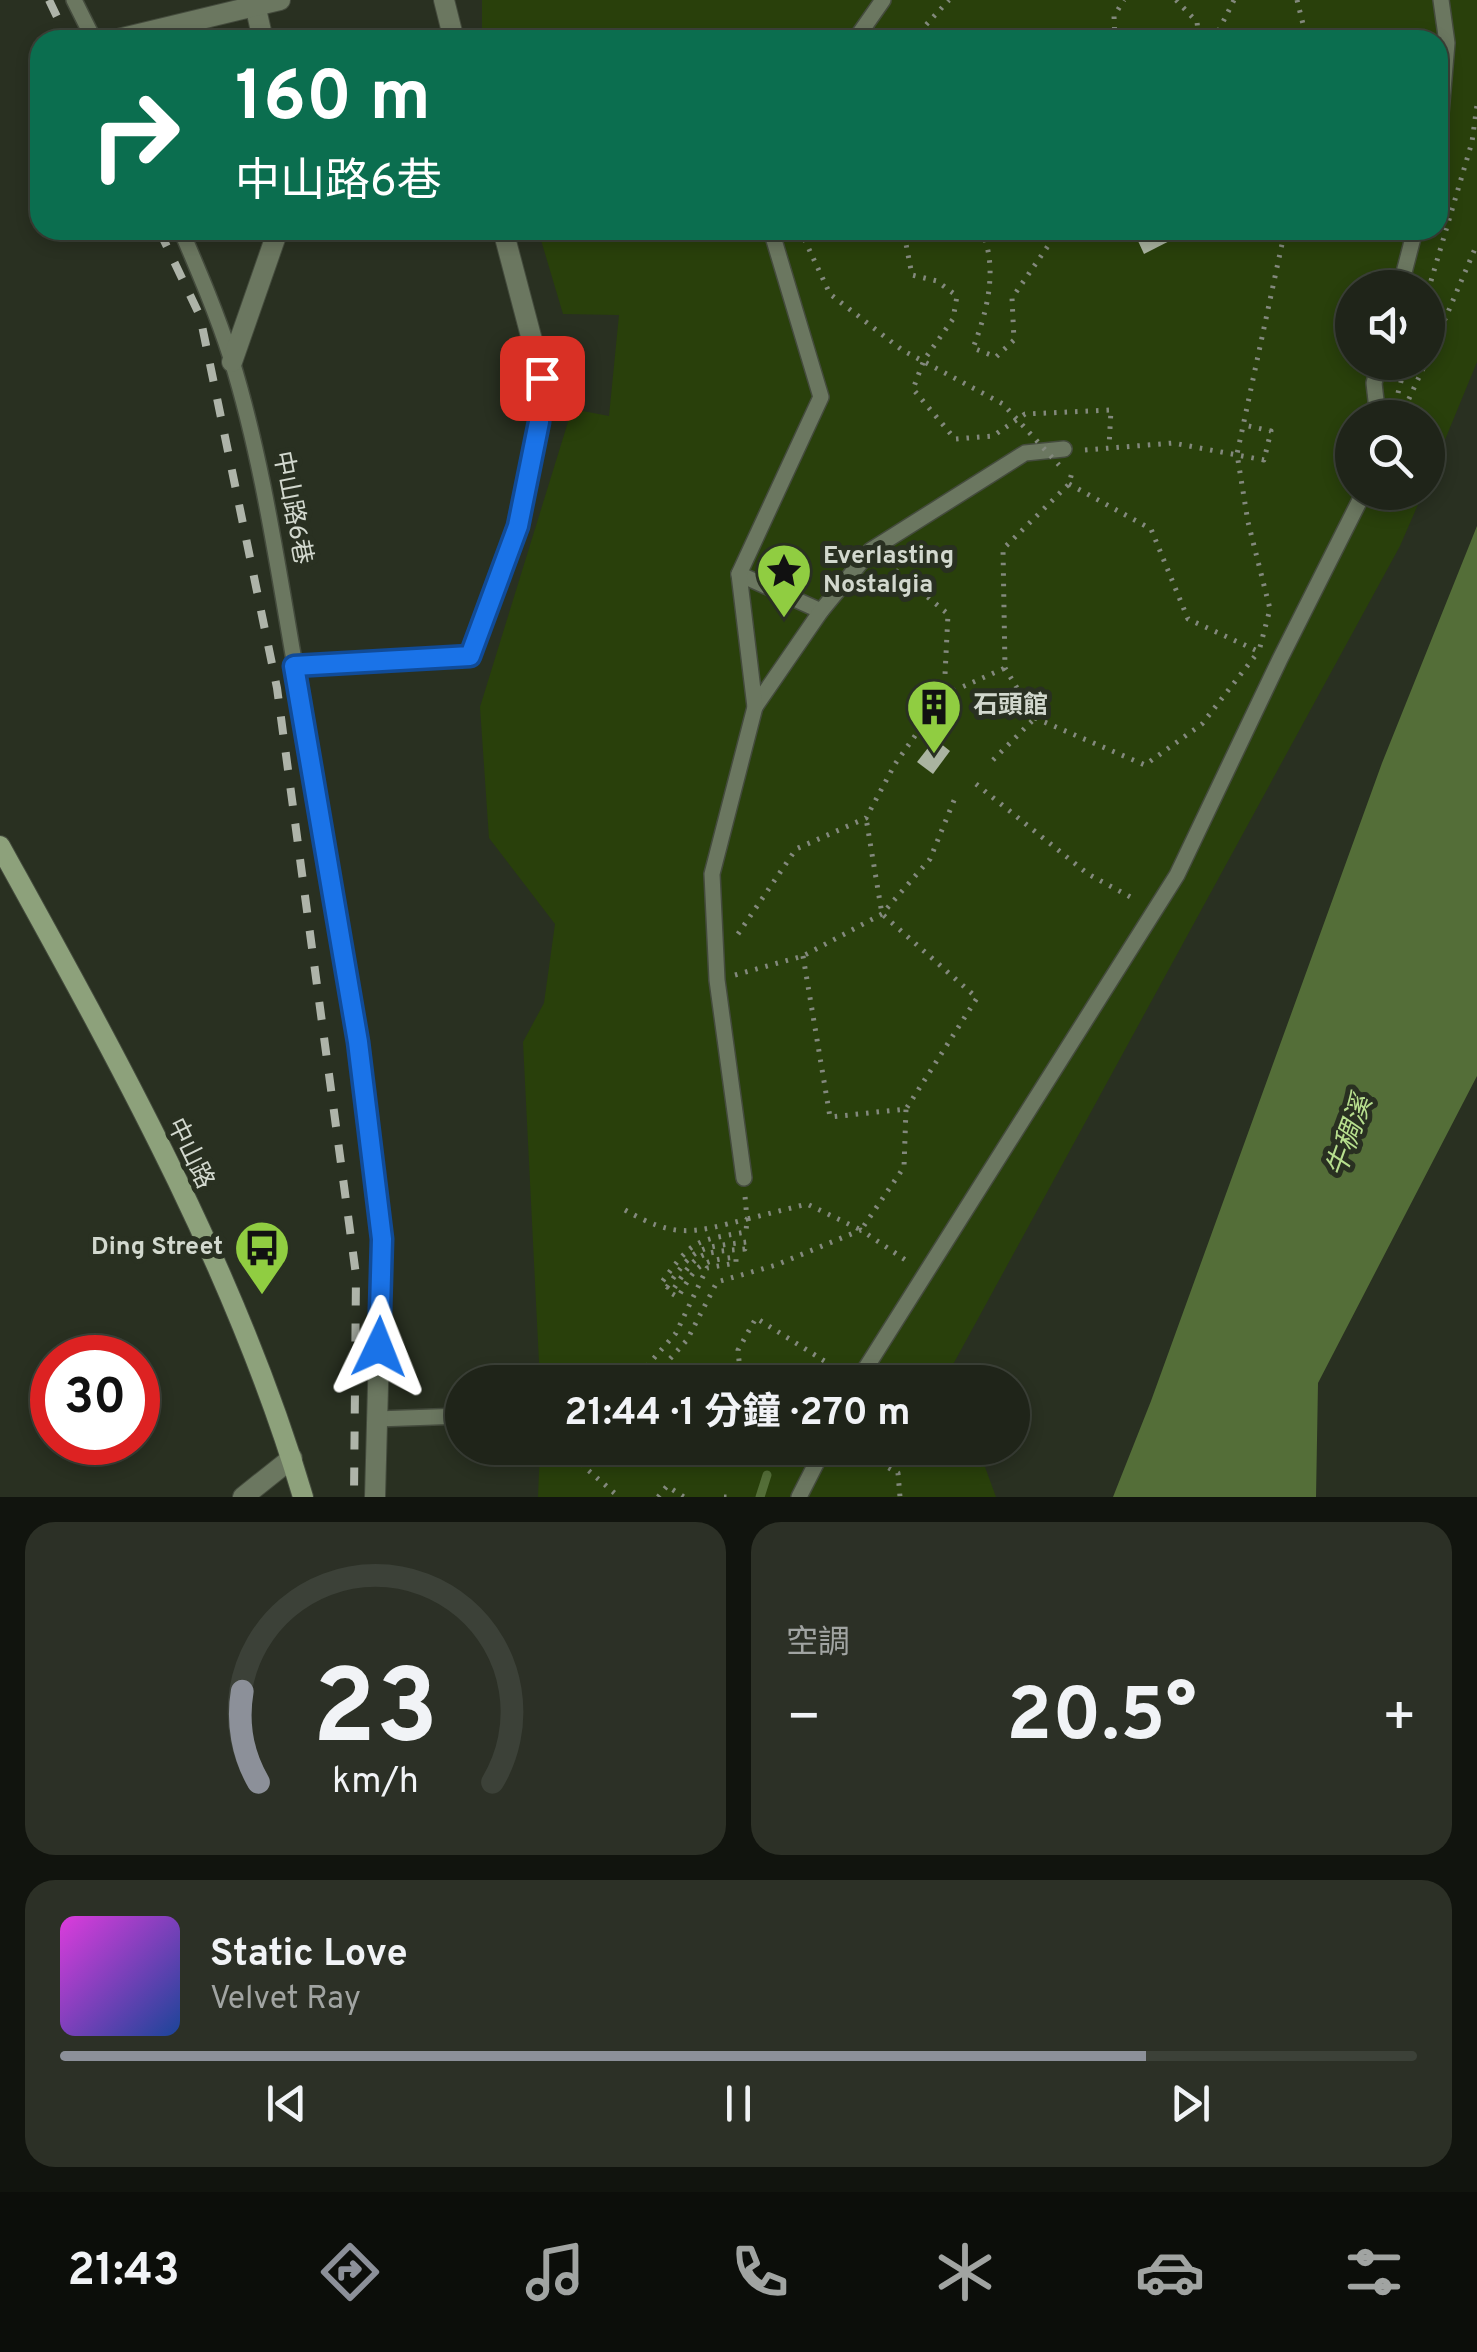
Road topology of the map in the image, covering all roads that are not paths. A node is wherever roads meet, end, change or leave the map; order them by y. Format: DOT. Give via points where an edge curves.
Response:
graph roads {
  1 [pos="74,0"];
  2 [pos="280,0"];
  3 [pos="444,0"];
  4 [pos="883,0"];
  5 [pos="1440,0"];
  6 [pos="255,3"];
  7 [pos="89,30"];
  8 [pos="152,30"];
  9 [pos="261,30"];
  10 [pos="452,30"];
  11 [pos="862,30"];
  12 [pos="1445,30"];
  13 [pos="185,240"];
  14 [pos="275,240"];
  15 [pos="507,240"];
  16 [pos="774,240"];
  17 [pos="1413,240"];
  18 [pos="1405,270"];
  19 [pos="232,362"];
  20 [pos="1067,455"];
  21 [pos="1355,510"];
  22 [pos="740,574"];
  23 [pos="821,611"];
  24 [pos="470,656"];
  25 [pos="294,666"];
  26 [pos="756,707"];
  27 [pos="0,846"];
  28 [pos="744,1178"];
  29 [pos="868,1365"];
  30 [pos="445,1417"];
  31 [pos="377,1419"];
  32 [pos="292,1458"];
  33 [pos="815,1465"];
  34 [pos="244,1497"];
  35 [pos="304,1497"];
  36 [pos="374,1497"];
  37 [pos="800,1497"];
  1 -- 7 [label="lane"];
  2 -- 6 [label="street"];
  3 -- 10 [label="street"];
  4 -- 11 [label="lane"];
  5 -- 12 [label="lane"];
  6 -- 8 [label="street"];
  6 -- 9 [label="street"];
  13 -- 19 [label="lane, 中山路6巷"];
  14 -- 19 [label="street"];
  15 -- 24 [label="street" via="542,378 539,422 518,526"];
  16 -- 22 [label="lane" via="821,397"];
  17 -- 18 [label="lane"];
  19 -- 25 [label="lane, 中山路6巷" via="264,485"];
  20 -- 23 [label="lane" via="1025,453 870,550"];
  21 -- 29 [label="lane" via="1177,875"];
  22 -- 23 [label="lane"];
  22 -- 26 [label="lane"];
  23 -- 26 [label="lane"];
  24 -- 25 [label="lane"];
  25 -- 31 [label="street, 中山路6巷" via="358,1042 382,1239"];
  26 -- 28 [label="lane" via="712,874 717,973"];
  27 -- 32 [label="street, 中山路" via="114,1053 247,1334"];
  30 -- 31 [label="lane"];
  31 -- 36 [label="street, 中山路6巷"];
  32 -- 34 [label="street"];
  32 -- 35 [label="street, 中山路"];
  33 -- 37 [label="lane"];
}
